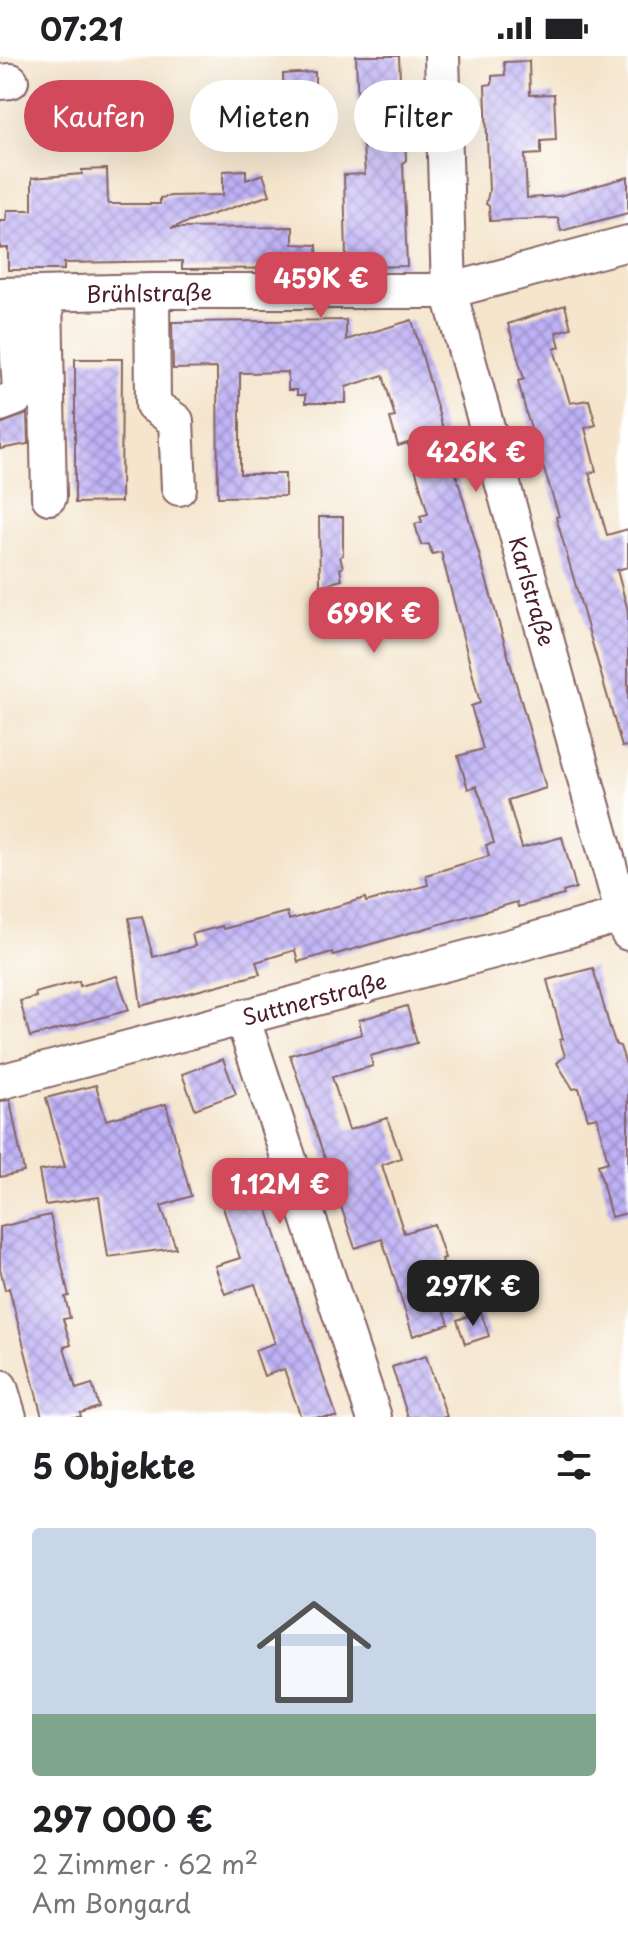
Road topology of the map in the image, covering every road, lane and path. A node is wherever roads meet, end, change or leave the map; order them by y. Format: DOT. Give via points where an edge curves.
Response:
graph roads {
  1 [pos="442,56"];
  2 [pos="628,243"];
  3 [pos="152,291"];
  4 [pos="449,291"];
  5 [pos="20,295"];
  6 [pos="0,404"];
  7 [pos="179,488"];
  8 [pos="49,497"];
  9 [pos="626,920"];
  10 [pos="242,1017"];
  11 [pos="0,1082"];
  12 [pos="0,1387"];
  13 [pos="9,1417"];
  14 [pos="374,1417"];
  1 -- 4 [label="street, Karlstraße"];
  2 -- 4 [label="street, Brühlstraße"];
  3 -- 4 [label="street, Brühlstraße"];
  3 -- 5 [label="street, Brühlstraße"];
  3 -- 7 [label="street" via="153,405 176,421"];
  4 -- 9 [label="street, Karlstraße"];
  5 -- 6 [label="street" via="20,391"];
  5 -- 8 [label="street"];
  9 -- 10 [label="street, Suttnerstraße"];
  10 -- 11 [label="street, Suttnerstraße"];
  10 -- 14 [label="street"];
  12 -- 13 [label="street"];
}
